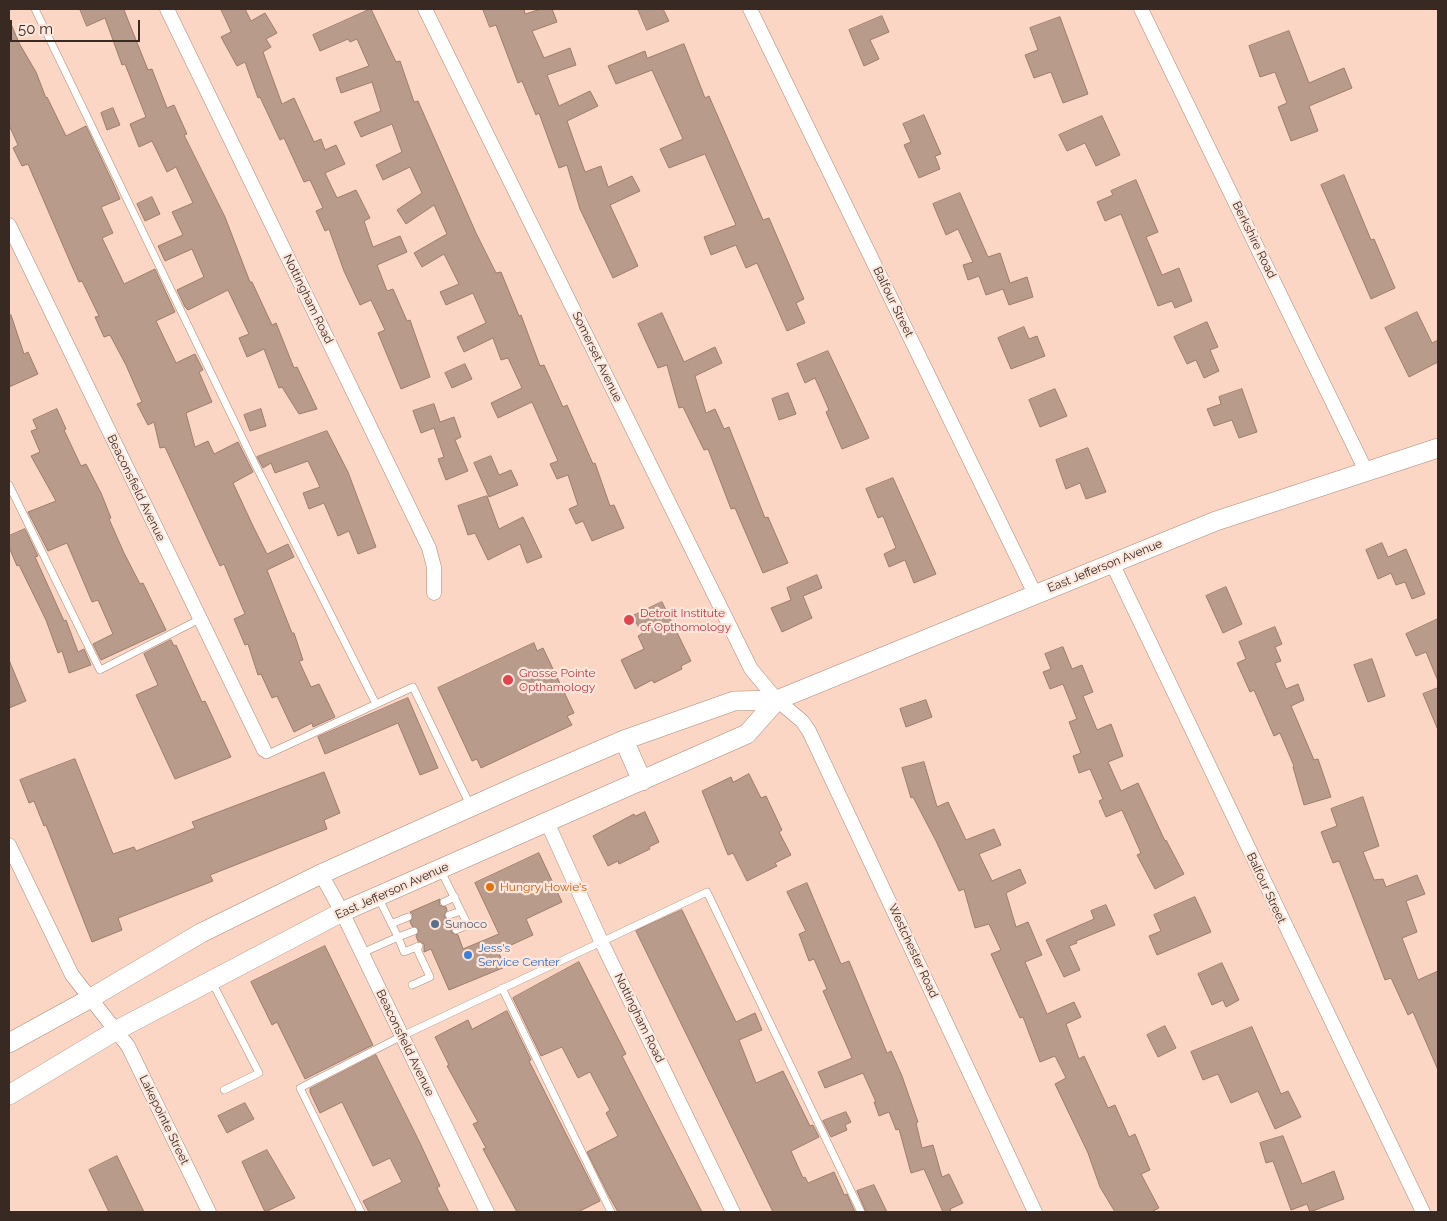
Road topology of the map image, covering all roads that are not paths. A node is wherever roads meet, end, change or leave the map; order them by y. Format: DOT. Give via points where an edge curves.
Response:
graph roads {
  1 [pos="35,9"];
  2 [pos="167,9"];
  3 [pos="425,9"];
  4 [pos="750,9"];
  5 [pos="1141,9"];
  6 [pos="9,226"];
  7 [pos="1437,452"];
  8 [pos="1366,471"];
  9 [pos="9,485"];
  10 [pos="11,495"];
  11 [pos="1112,563"];
  12 [pos="434,593"];
  13 [pos="1035,594"];
  14 [pos="200,619"];
  15 [pos="777,700"];
  16 [pos="376,704"];
  17 [pos="624,740"];
  18 [pos="264,750"];
  19 [pos="642,781"];
  20 [pos="472,807"];
  21 [pos="547,822"];
  22 [pos="9,845"];
  23 [pos="440,869"];
  24 [pos="321,874"];
  25 [pos="378,897"];
  26 [pos="455,897"];
  27 [pos="444,902"];
  28 [pos="461,911"];
  29 [pos="342,912"];
  30 [pos="450,915"];
  31 [pos="408,917"];
  32 [pos="391,924"];
  33 [pos="456,930"];
  34 [pos="414,931"];
  35 [pos="398,938"];
  36 [pos="601,941"];
  37 [pos="362,953"];
  38 [pos="211,979"];
  39 [pos="412,985"];
  40 [pos="502,988"];
  41 [pos="91,998"];
  42 [pos="117,1030"];
  43 [pos="402,1036"];
  44 [pos="9,1043"];
  45 [pos="224,1090"];
  46 [pos="9,1095"];
  47 [pos="209,1212"];
  48 [pos="361,1212"];
  49 [pos="487,1212"];
  50 [pos="611,1212"];
  51 [pos="734,1212"];
  52 [pos="861,1212"];
  53 [pos="1035,1212"];
  54 [pos="1423,1212"];
  1 -- 16 [label="lane" via="250,453"];
  2 -- 12 [label="street, Nottingham Road" via="429,548 434,567"];
  3 -- 15 [label="street, Somerset Avenue" via="751,669"];
  4 -- 13 [label="street, Balfour Street"];
  5 -- 8 [label="street, Berkshire Road"];
  6 -- 14 [label="street, Beaconsfield Avenue"];
  7 -- 8 [label="main road, East Jefferson Avenue"];
  8 -- 11 [label="main road, East Jefferson Avenue" via="1216,521"];
  9 -- 10 [label="lane"];
  10 -- 14 [label="lane" via="100,670"];
  11 -- 13 [label="main road, East Jefferson Avenue"];
  11 -- 54 [label="street, Balfour Street"];
  13 -- 15 [label="main road, East Jefferson Avenue"];
  14 -- 18 [label="street, Beaconsfield Avenue"];
  15 -- 17 [label="main road, East Jefferson Avenue" via="734,701"];
  15 -- 19 [label="main road, East Jefferson Avenue" via="747,734"];
  15 -- 53 [label="street, Westchester Road" via="810,731"];
  16 -- 18 [label="lane" via="266,755"];
  16 -- 20 [label="lane" via="413,687"];
  17 -- 19 [label="main road"];
  17 -- 20 [label="main road, East Jefferson Avenue"];
  19 -- 21 [label="main road, East Jefferson Avenue"];
  20 -- 24 [label="main road, East Jefferson Avenue"];
  21 -- 23 [label="main road, East Jefferson Avenue"];
  21 -- 36 [label="street, Nottingham Road"];
  22 -- 41 [label="street" via="72,975"];
  23 -- 25 [label="main road, East Jefferson Avenue"];
  23 -- 26 [label="lane"];
  24 -- 29 [label="street, Beaconsfield Avenue"];
  24 -- 41 [label="main road, East Jefferson Avenue" via="201,933"];
  25 -- 29 [label="main road, East Jefferson Avenue"];
  25 -- 32 [label="lane"];
  26 -- 27 [label="lane"];
  26 -- 28 [label="lane"];
  28 -- 30 [label="lane"];
  28 -- 33 [label="lane" via="468,925"];
  29 -- 37 [label="street, Beaconsfield Avenue"];
  29 -- 38 [label="main road, East Jefferson Avenue"];
  31 -- 32 [label="lane"];
  32 -- 35 [label="lane"];
  34 -- 35 [label="lane"];
  35 -- 37 [label="lane"];
  35 -- 39 [label="lane" via="404,952 418,946 430,977"];
  36 -- 40 [label="lane"];
  36 -- 51 [label="street, Nottingham Road"];
  36 -- 52 [label="lane" via="707,892"];
  37 -- 43 [label="street, Beaconsfield Avenue"];
  38 -- 42 [label="main road, East Jefferson Avenue"];
  38 -- 45 [label="lane" via="259,1073"];
  40 -- 43 [label="lane"];
  40 -- 50 [label="lane"];
  41 -- 42 [label="street, Lakepointe Street"];
  41 -- 44 [label="main road, East Jefferson Avenue"];
  42 -- 46 [label="main road, East Jefferson Avenue"];
  42 -- 47 [label="street, Lakepointe Street" via="128,1046"];
  43 -- 48 [label="lane" via="300,1088"];
  43 -- 49 [label="street, Beaconsfield Avenue"];
}
